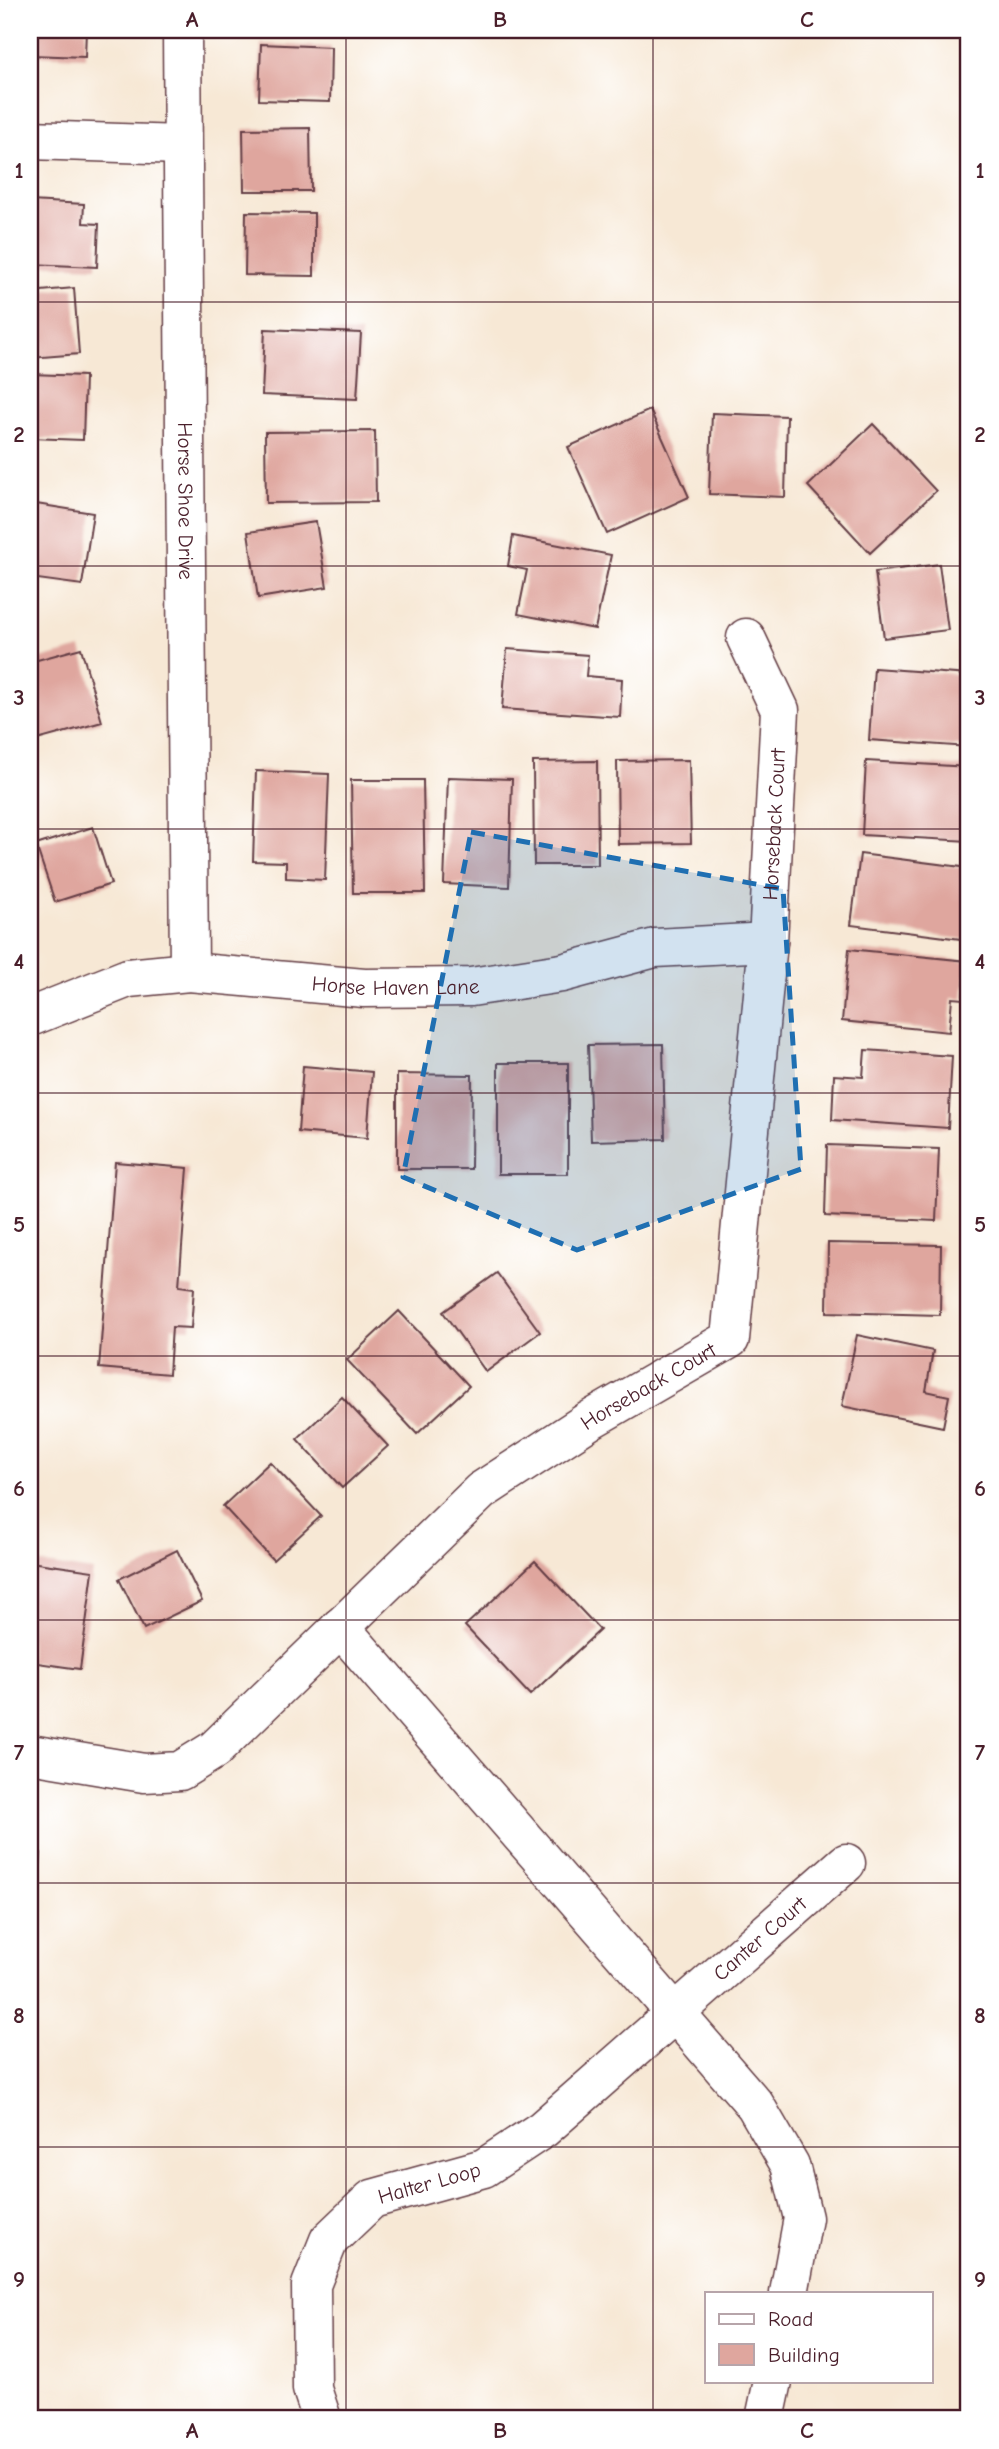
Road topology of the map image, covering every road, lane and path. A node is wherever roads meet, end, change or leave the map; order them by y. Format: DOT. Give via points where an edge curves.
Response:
graph roads {
  1 [pos="182,30"];
  2 [pos="30,140"];
  3 [pos="181,145"];
  4 [pos="746,638"];
  5 [pos="768,942"];
  6 [pos="190,972"];
  7 [pos="30,1017"];
  8 [pos="340,1627"];
  9 [pos="30,1754"];
  10 [pos="846,1863"];
  11 [pos="675,2014"];
  12 [pos="789,2292"];
  13 [pos="773,2382"];
  14 [pos="321,2419"];
  15 [pos="765,2419"];
  1 -- 3 [label="street, Horse Shoe Drive"];
  2 -- 3 [label="street"];
  3 -- 6 [label="street, Horse Shoe Drive"];
  4 -- 5 [label="street, Horseback Court" via="780,710"];
  5 -- 6 [label="street, Horse Haven Lane" via="656,948 562,974 471,987 364,988"];
  5 -- 8 [label="street, Horseback Court" via="730,1339 481,1490"];
  6 -- 7 [label="street, Horse Haven Lane" via="128,978"];
  8 -- 9 [label="street, Horseback Court" via="214,1750 180,1770 144,1773"];
  8 -- 11 [label="street"];
  10 -- 11 [label="street, Canter Court"];
  11 -- 12 [label="street" via="755,2105 790,2165 803,2218"];
  11 -- 14 [label="street, Halter Loop" via="543,2129 484,2168 372,2199 329,2240 311,2285 312,2389"];
  13 -- 15 [label="street"];
}
